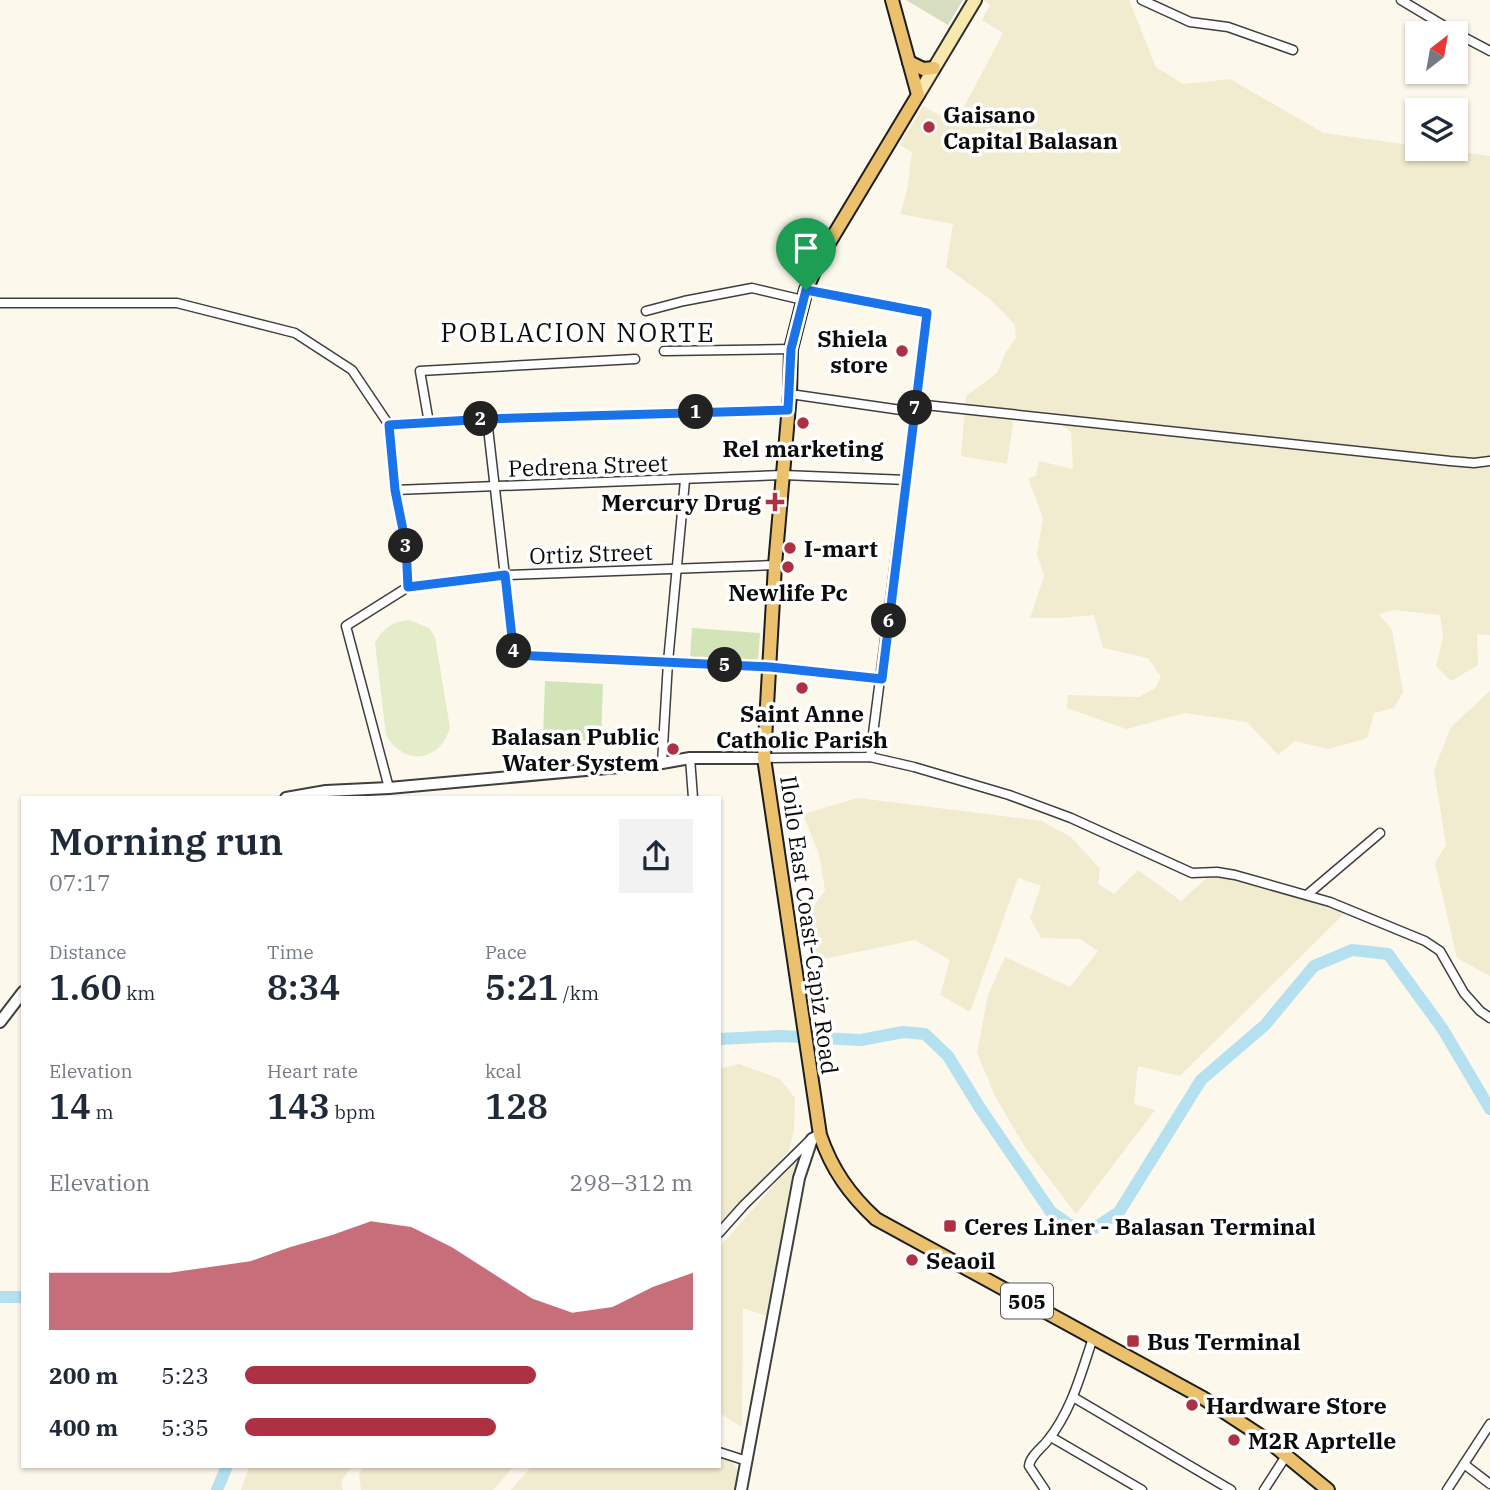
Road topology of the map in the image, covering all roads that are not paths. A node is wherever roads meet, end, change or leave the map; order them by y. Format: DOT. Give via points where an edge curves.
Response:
graph roads {
  1 [pos="892,0"];
  2 [pos="975,0"];
  3 [pos="1142,0"];
  4 [pos="1401,0"];
  5 [pos="1436,21"];
  6 [pos="1468,39"];
  7 [pos="1293,50"];
  8 [pos="1490,51"];
  9 [pos="909,62"];
  10 [pos="934,68"];
  11 [pos="918,95"];
  12 [pos="804,295"];
  13 [pos="0,303"];
  14 [pos="646,311"];
  15 [pos="791,349"];
  16 [pos="664,351"];
  17 [pos="635,359"];
  18 [pos="790,394"];
  19 [pos="916,408"];
  20 [pos="788,410"];
  21 [pos="487,419"];
  22 [pos="429,422"];
  23 [pos="389,425"];
  24 [pos="1490,461"];
  25 [pos="783,475"];
  26 [pos="685,480"];
  27 [pos="907,480"];
  28 [pos="495,488"];
  29 [pos="395,490"];
  30 [pos="775,565"];
  31 [pos="677,569"];
  32 [pos="505,575"];
  33 [pos="408,587"];
  34 [pos="668,662"];
  35 [pos="770,667"];
  36 [pos="882,679"];
  37 [pos="870,757"];
  38 [pos="690,758"];
  39 [pos="764,758"];
  40 [pos="662,763"];
  41 [pos="389,788"];
  42 [pos="297,796"];
  43 [pos="693,796"];
  44 [pos="1380,833"];
  45 [pos="1308,894"];
  46 [pos="21,995"];
  47 [pos="1490,1018"];
  48 [pos="0,1022"];
  49 [pos="816,1137"];
  50 [pos="721,1231"];
  51 [pos="1093,1338"];
  52 [pos="1073,1397"];
  53 [pos="1489,1427"];
  54 [pos="1051,1437"];
  55 [pos="721,1453"];
  56 [pos="1286,1456"];
  57 [pos="747,1461"];
  58 [pos="1464,1464"];
  59 [pos="1490,1484"];
  60 [pos="741,1490"];
  61 [pos="1045,1490"];
  62 [pos="1142,1490"];
  63 [pos="1231,1490"];
  64 [pos="1264,1490"];
  65 [pos="1328,1490"];
  66 [pos="1447,1490"];
  1 -- 9 [label="main road"];
  2 -- 10 [label="main road"];
  3 -- 7 [label="street" via="1190,22 1227,27"];
  4 -- 5 [label="street"];
  6 -- 8 [label="street"];
  9 -- 10 [label="main road" via="923,69"];
  9 -- 11 [label="main road"];
  10 -- 11 [label="main road"];
  11 -- 12 [label="main road, Iloilo East Coast-Capiz Road / 505" via="820,258"];
  12 -- 14 [label="street" via="752,288"];
  12 -- 15 [label="main road, Iloilo East Coast-Capiz Road / 505"];
  12 -- 19 [label="street" via="927,313"];
  13 -- 23 [label="street" via="177,303 295,333 352,370"];
  15 -- 16 [label="street"];
  15 -- 18 [label="main road, Iloilo East Coast-Capiz Road / 505"];
  17 -- 22 [label="street" via="420,371"];
  18 -- 19 [label="street"];
  18 -- 20 [label="main road, Iloilo East Coast-Capiz Road / 505"];
  19 -- 24 [label="street" via="1450,461"];
  19 -- 27 [label="street"];
  20 -- 21 [label="street"];
  20 -- 25 [label="main road, Iloilo East Coast-Capiz Road / 505"];
  21 -- 22 [label="street"];
  21 -- 28 [label="street"];
  22 -- 23 [label="street"];
  23 -- 29 [label="street"];
  25 -- 26 [label="street, Pedrena Street"];
  25 -- 27 [label="street, Pedrena Street"];
  25 -- 30 [label="main road, Iloilo East Coast-Capiz Road / 505"];
  26 -- 28 [label="street, Pedrena Street"];
  26 -- 31 [label="street"];
  27 -- 36 [label="street"];
  28 -- 29 [label="street, Pedrena Street"];
  28 -- 32 [label="street"];
  29 -- 33 [label="street" via="406,545"];
  30 -- 31 [label="street, Ortiz Street"];
  30 -- 35 [label="main road, Iloilo East Coast-Capiz Road / 505"];
  31 -- 32 [label="street, Ortiz Street"];
  31 -- 34 [label="street"];
  32 -- 33 [label="street, Ortiz Street"];
  32 -- 34 [label="street" via="514,655"];
  33 -- 41 [label="street" via="346,626"];
  34 -- 35 [label="street"];
  34 -- 40 [label="street"];
  35 -- 36 [label="street"];
  35 -- 39 [label="main road, Iloilo East Coast-Capiz Road / 505"];
  36 -- 37 [label="street"];
  37 -- 39 [label="street"];
  37 -- 45 [label="street" via="1009,795 1192,873 1217,872"];
  38 -- 39 [label="street"];
  38 -- 40 [label="street"];
  38 -- 43 [label="street"];
  39 -- 49 [label="main road, Iloilo East Coast-Capiz Road / 505" via="804,1020"];
  40 -- 41 [label="street"];
  41 -- 42 [label="street"];
  44 -- 45 [label="street"];
  45 -- 47 [label="street" via="1440,951 1464,993"];
  46 -- 48 [label="street"];
  49 -- 50 [label="street"];
  49 -- 51 [label="main road, Iloilo East Coast-Capiz Road / 505" via="840,1179 876,1219"];
  49 -- 57 [label="street" via="799,1178"];
  51 -- 52 [label="street"];
  51 -- 56 [label="main road, Iloilo East Coast-Capiz Road / 505" via="1203,1398"];
  52 -- 54 [label="street"];
  52 -- 63 [label="street"];
  53 -- 58 [label="street"];
  54 -- 61 [label="street" via="1029,1460"];
  54 -- 62 [label="street"];
  55 -- 57 [label="street"];
  56 -- 64 [label="street"];
  56 -- 65 [label="main road, Iloilo East Coast-Capiz Road / 505"];
  57 -- 60 [label="street"];
  58 -- 59 [label="street"];
  58 -- 66 [label="street"];
}
